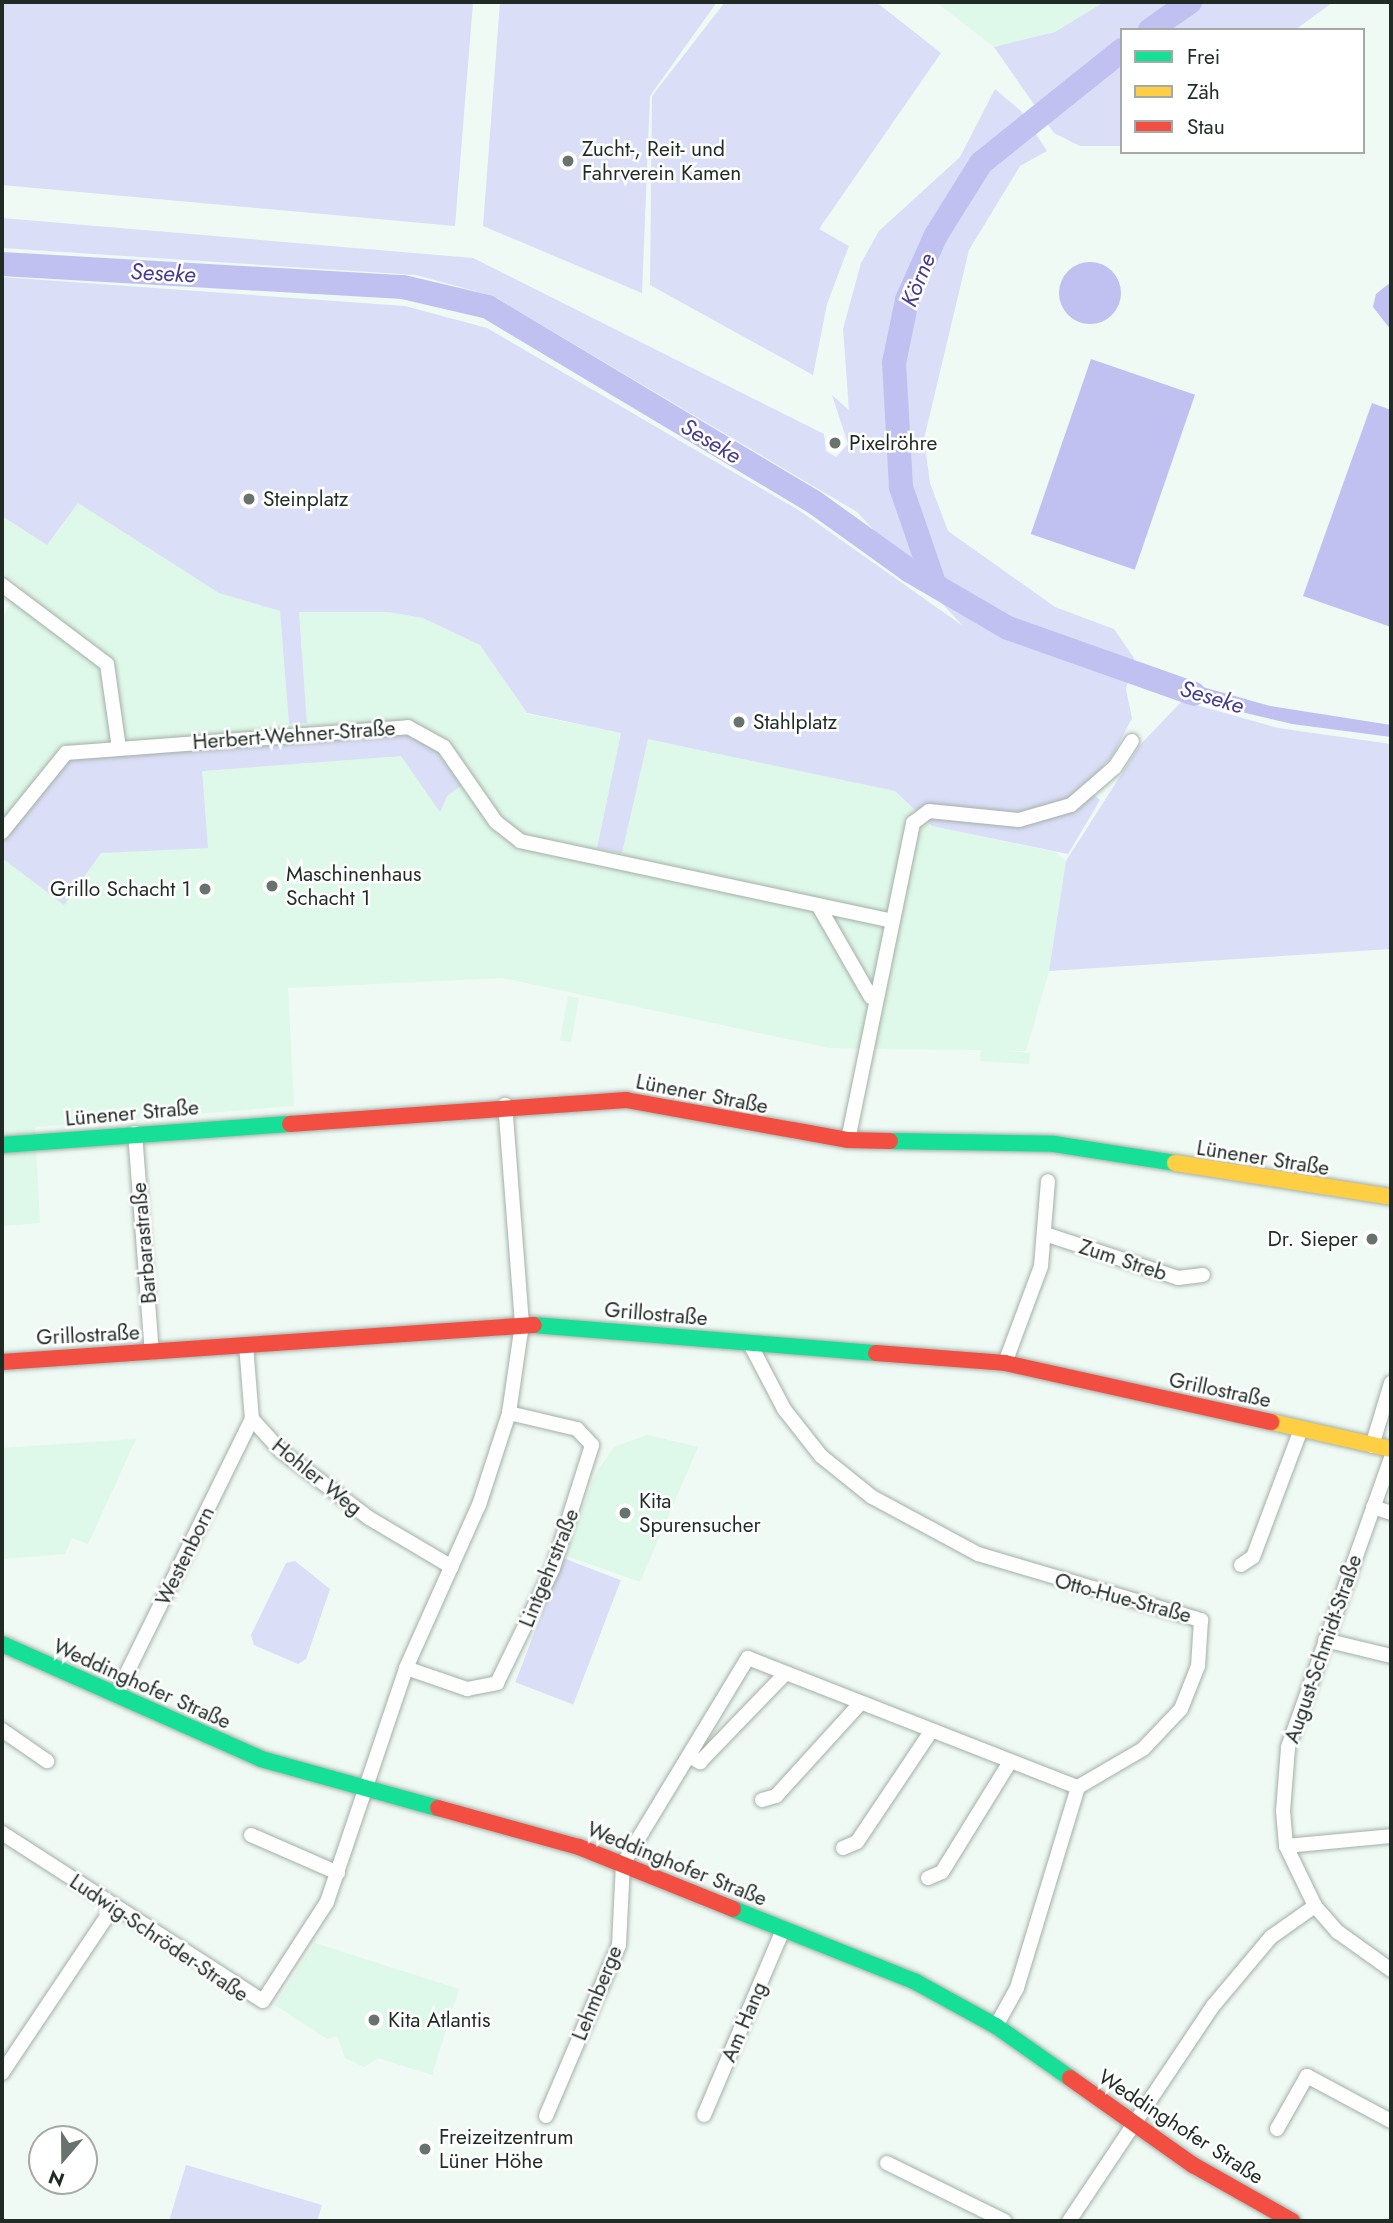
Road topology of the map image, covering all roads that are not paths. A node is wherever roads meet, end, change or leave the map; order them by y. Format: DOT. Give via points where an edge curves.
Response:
graph roads {
  1 [pos="2,585"];
  2 [pos="1132,741"];
  3 [pos="119,748"];
  4 [pos="2,832"];
  5 [pos="818,905"];
  6 [pos="888,920"];
  7 [pos="872,998"];
  8 [pos="505,1105"];
  9 [pos="135,1133"];
  10 [pos="848,1140"];
  11 [pos="2,1145"];
  12 [pos="1048,1181"];
  13 [pos="1391,1197"];
  14 [pos="1045,1234"];
  15 [pos="1203,1275"];
  16 [pos="522,1324"];
  17 [pos="749,1342"];
  18 [pos="246,1345"];
  19 [pos="152,1352"];
  20 [pos="2,1362"];
  21 [pos="1005,1363"];
  22 [pos="1391,1383"];
  23 [pos="509,1413"];
  24 [pos="251,1419"];
  25 [pos="1301,1429"];
  26 [pos="1372,1446"];
  27 [pos="1391,1449"];
  28 [pos="1391,1458"];
  29 [pos="1373,1507"];
  30 [pos="1391,1513"];
  31 [pos="1241,1565"];
  32 [pos="452,1567"];
  33 [pos="1325,1640"];
  34 [pos="2,1644"];
  35 [pos="1391,1657"];
  36 [pos="406,1668"];
  37 [pos="784,1675"];
  38 [pos="117,1693"];
  39 [pos="858,1706"];
  40 [pos="2,1730"];
  41 [pos="930,1733"];
  42 [pos="689,1755"];
  43 [pos="47,1761"];
  44 [pos="1010,1762"];
  45 [pos="1078,1787"];
  46 [pos="364,1790"];
  47 [pos="762,1800"];
  48 [pos="2,1833"];
  49 [pos="251,1835"];
  50 [pos="1391,1836"];
  51 [pos="1286,1846"];
  52 [pos="843,1848"];
  53 [pos="623,1864"];
  54 [pos="338,1873"];
  55 [pos="928,1878"];
  56 [pos="1315,1906"];
  57 [pos="113,1908"];
  58 [pos="783,1930"];
  59 [pos="1391,1970"];
  60 [pos="996,2026"];
  61 [pos="2,2073"];
  62 [pos="704,2115"];
  63 [pos="546,2116"];
  64 [pos="1391,2121"];
  65 [pos="1133,2125"];
  66 [pos="1277,2129"];
  67 [pos="887,2163"];
  68 [pos="1268,2215"];
  69 [pos="1005,2221"];
  70 [pos="1069,2221"];
  71 [pos="1292,2221"];
  1 -- 3 [label="street" via="107,664"];
  2 -- 6 [label="street" via="1088,795 1045,815 996,820 942,811 921,814 908,833"];
  3 -- 4 [label="street, Herbert-Wehner-Straße" via="59,756"];
  3 -- 5 [label="street, Herbert-Wehner-Straße" via="408,727 444,747 496,822 520,842"];
  5 -- 6 [label="street, Herbert-Wehner-Straße"];
  5 -- 7 [label="street"];
  6 -- 7 [label="street"];
  7 -- 10 [label="street"];
  8 -- 9 [label="street, Lünener Straße"];
  8 -- 10 [label="street, Lünener Straße" via="656,1103"];
  8 -- 16 [label="street"];
  9 -- 11 [label="street, Lünener Straße"];
  9 -- 19 [label="street, Barbarastraße"];
  10 -- 13 [label="street, Lünener Straße" via="1054,1144"];
  12 -- 14 [label="street"];
  14 -- 15 [label="street, Zum Streb" via="1178,1278"];
  14 -- 21 [label="street" via="1041,1266"];
  16 -- 17 [label="street, Grillostraße"];
  16 -- 18 [label="street, Grillostraße"];
  16 -- 23 [label="street"];
  17 -- 21 [label="street, Grillostraße"];
  17 -- 45 [label="street, Otto-Hue-Straße" via="764,1379 821,1456 882,1503 985,1557 1201,1620 1198,1666 1181,1709 1143,1749"];
  18 -- 19 [label="street, Grillostraße"];
  18 -- 24 [label="street"];
  19 -- 20 [label="street, Grillostraße"];
  21 -- 25 [label="street, Grillostraße"];
  22 -- 26 [label="street"];
  23 -- 32 [label="street"];
  23 -- 36 [label="street, Lintgehrstraße" via="577,1429 592,1446 553,1569 497,1683 467,1689"];
  24 -- 32 [label="street, Hohler Weg" via="318,1482"];
  24 -- 38 [label="street, Westenborn"];
  25 -- 26 [label="street, Grillostraße"];
  25 -- 31 [label="street" via="1253,1557"];
  26 -- 27 [label="street, Grillostraße"];
  28 -- 29 [label="street, August-Schmidt-Straße"];
  29 -- 30 [label="street"];
  29 -- 33 [label="street, August-Schmidt-Straße"];
  32 -- 36 [label="street"];
  33 -- 35 [label="street"];
  33 -- 51 [label="street, August-Schmidt-Straße" via="1287,1748"];
  34 -- 38 [label="street, Weddinghofer Straße"];
  36 -- 46 [label="street"];
  37 -- 39 [label="street"];
  37 -- 42 [label="street" via="700,1762"];
  37 -- 42 [label="street" via="748,1658"];
  38 -- 46 [label="street, Weddinghofer Straße" via="261,1759"];
  39 -- 41 [label="street"];
  39 -- 47 [label="street" via="776,1796"];
  40 -- 43 [label="street"];
  41 -- 44 [label="street"];
  41 -- 52 [label="street" via="857,1842"];
  42 -- 53 [label="street"];
  44 -- 45 [label="street"];
  44 -- 55 [label="street" via="942,1872"];
  45 -- 60 [label="street" via="1017,1988"];
  46 -- 53 [label="street, Weddinghofer Straße" via="499,1822"];
  46 -- 54 [label="street, Ludwig-Schröder-Straße"];
  48 -- 57 [label="street, Ludwig-Schröder-Straße"];
  49 -- 54 [label="street"];
  50 -- 51 [label="street"];
  51 -- 56 [label="street, August-Schmidt-Straße"];
  53 -- 58 [label="street, Weddinghofer Straße"];
  53 -- 63 [label="street, Lehmberge" via="620,1945"];
  54 -- 57 [label="street, Ludwig-Schröder-Straße" via="315,1926 263,2001"];
  56 -- 59 [label="street, August-Schmidt-Straße" via="1338,1933"];
  56 -- 65 [label="street" via="1270,1937 1237,1976"];
  57 -- 61 [label="street"];
  58 -- 60 [label="street, Weddinghofer Straße" via="914,1981"];
  58 -- 62 [label="street, Am Hang"];
  60 -- 65 [label="street, Weddinghofer Straße"];
  64 -- 66 [label="street" via="1307,2076"];
  65 -- 68 [label="street, Weddinghofer Straße"];
  65 -- 70 [label="street"];
  67 -- 69 [label="street"];
  68 -- 71 [label="street, Weddinghofer Straße"];
}
